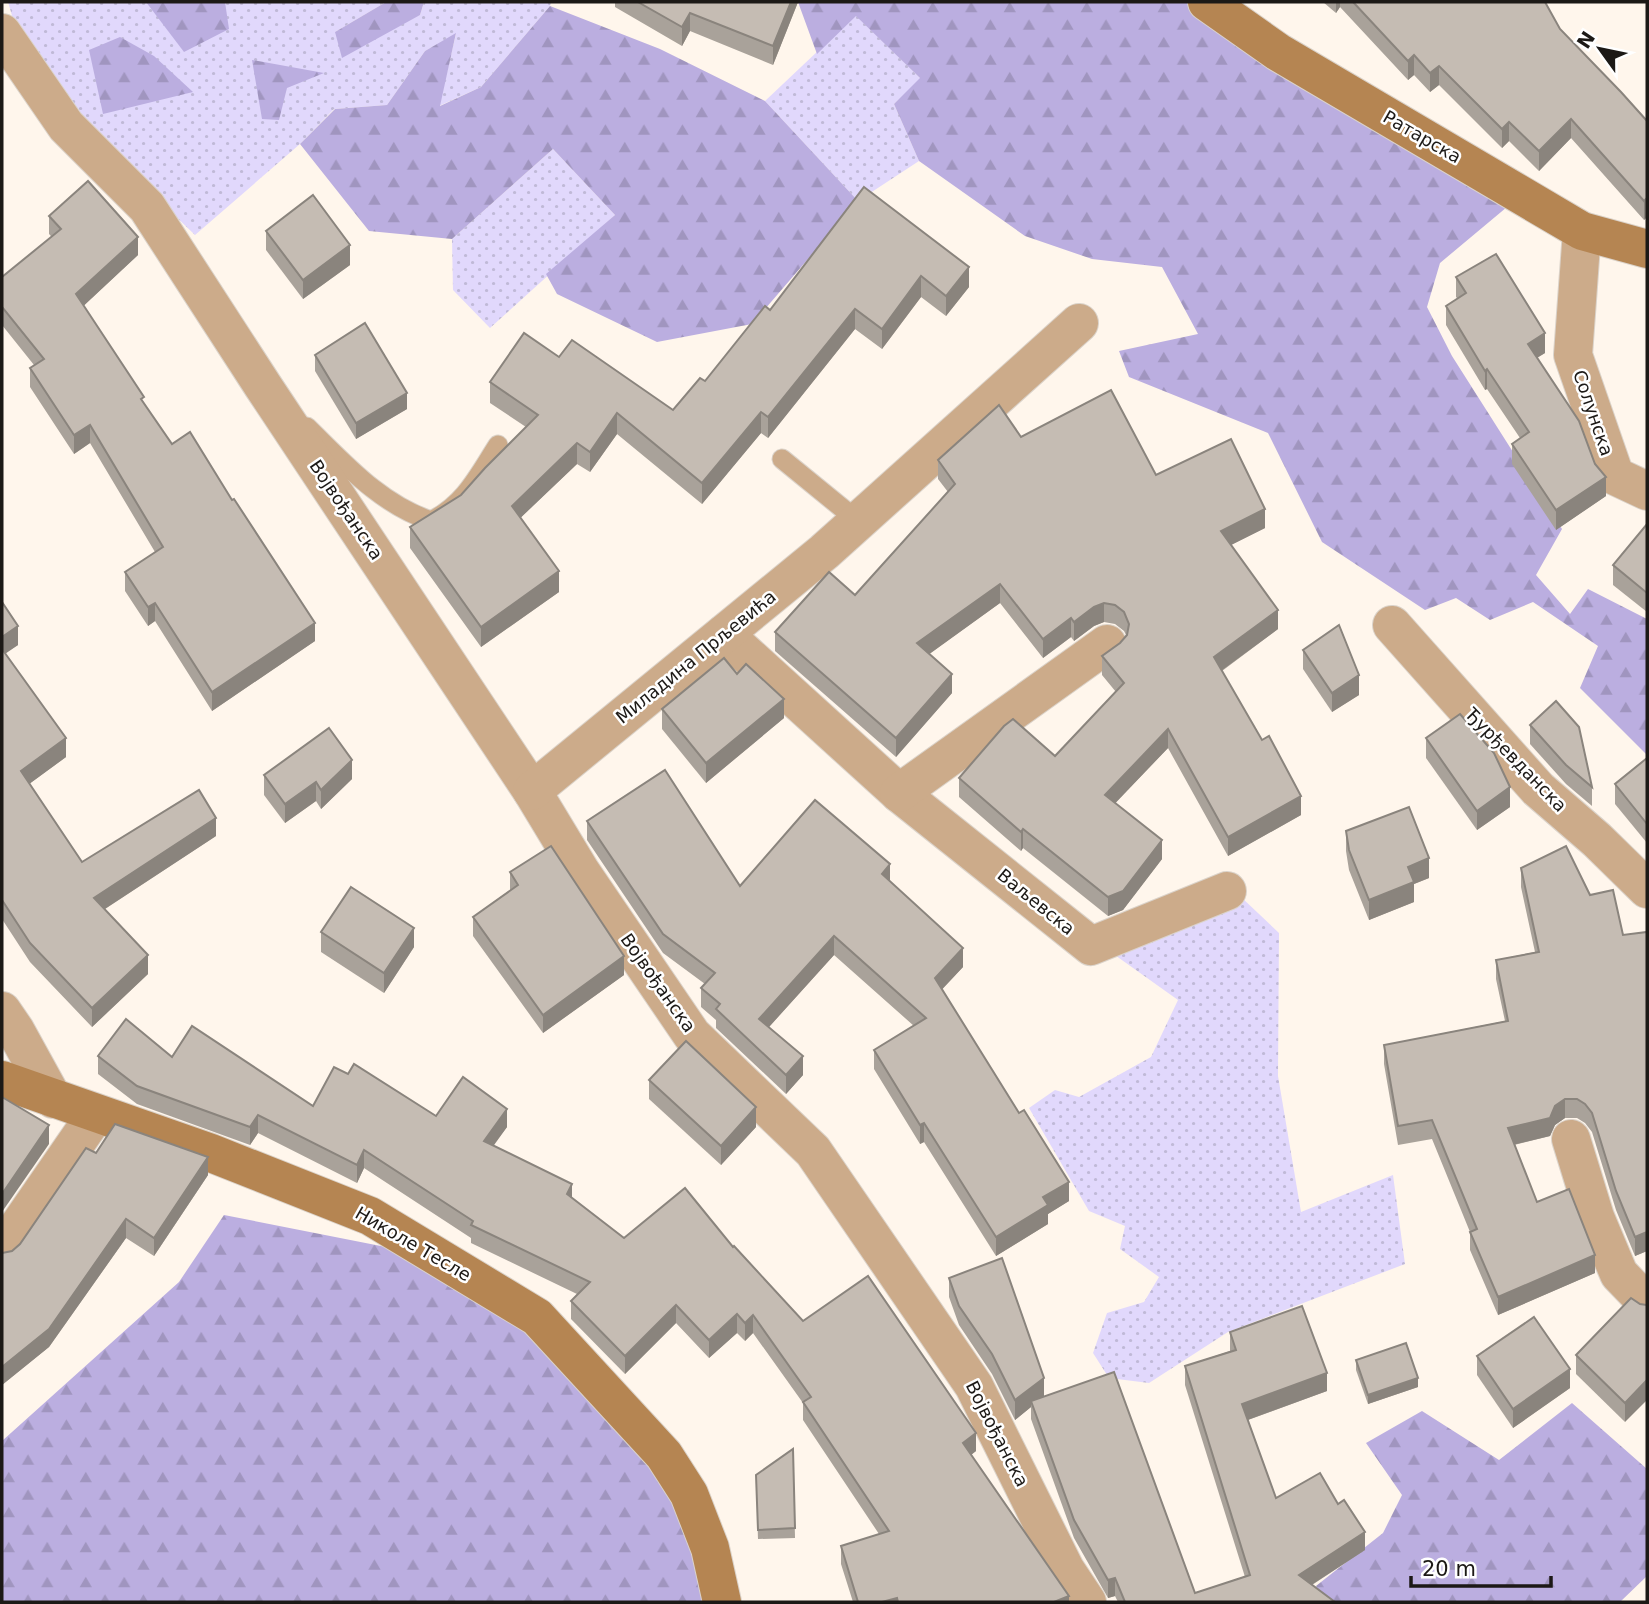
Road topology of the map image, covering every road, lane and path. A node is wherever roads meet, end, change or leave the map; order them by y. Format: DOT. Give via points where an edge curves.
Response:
graph roads {
  1 [pos="1207,2"];
  2 [pos="2,33"];
  3 [pos="1582,231"];
  4 [pos="1647,249"];
  5 [pos="1079,323"];
  6 [pos="263,386"];
  7 [pos="498,445"];
  8 [pos="782,459"];
  9 [pos="1647,491"];
  10 [pos="858,521"];
  11 [pos="1392,625"];
  12 [pos="724,634"];
  13 [pos="1107,644"];
  14 [pos="532,791"];
  15 [pos="899,793"];
  16 [pos="1647,889"];
  17 [pos="1227,891"];
  18 [pos="2,1010"];
  19 [pos="2,1080"];
  20 [pos="53,1099"];
  21 [pos="96,1114"];
  22 [pos="1572,1139"];
  23 [pos="2,1250"];
  24 [pos="1647,1303"];
  25 [pos="722,1602"];
  26 [pos="1087,1602"];
  1 -- 3 [label="street, Ратарска" via="1278,52"];
  2 -- 6 [label="street, Војвођанска" via="65,126 147,207"];
  3 -- 4 [label="street, Ратарска"];
  3 -- 9 [label="street, Солунска" via="1573,355 1615,476"];
  5 -- 10 [label="street, Миладина Прљевића"];
  6 -- 7 [label="lane, Војвођанска" via="372,490 407,513 431,521 463,498"];
  6 -- 14 [label="street, Војвођанска"];
  8 -- 10 [label="lane"];
  10 -- 12 [label="street, Миладина Прљевића"];
  11 -- 16 [label="street, Ђурђевданска" via="1538,789"];
  12 -- 14 [label="street, Миладина Прљевића"];
  12 -- 15 [label="street, Ваљевска"];
  13 -- 15 [label="street"];
  14 -- 26 [label="street, Војвођанска" via="692,1035 813,1151 974,1386 1065,1569"];
  15 -- 17 [label="street, Ваљевска" via="1091,946"];
  18 -- 20 [label="street"];
  19 -- 20 [label="street, Николе Тесле"];
  20 -- 21 [label="street, Николе Тесле"];
  21 -- 23 [label="street"];
  21 -- 25 [label="street, Николе Тесле" via="211,1153 370,1216 537,1317 664,1455 689,1494 710,1548"];
  22 -- 24 [label="street" via="1595,1217 1619,1274"];
}
